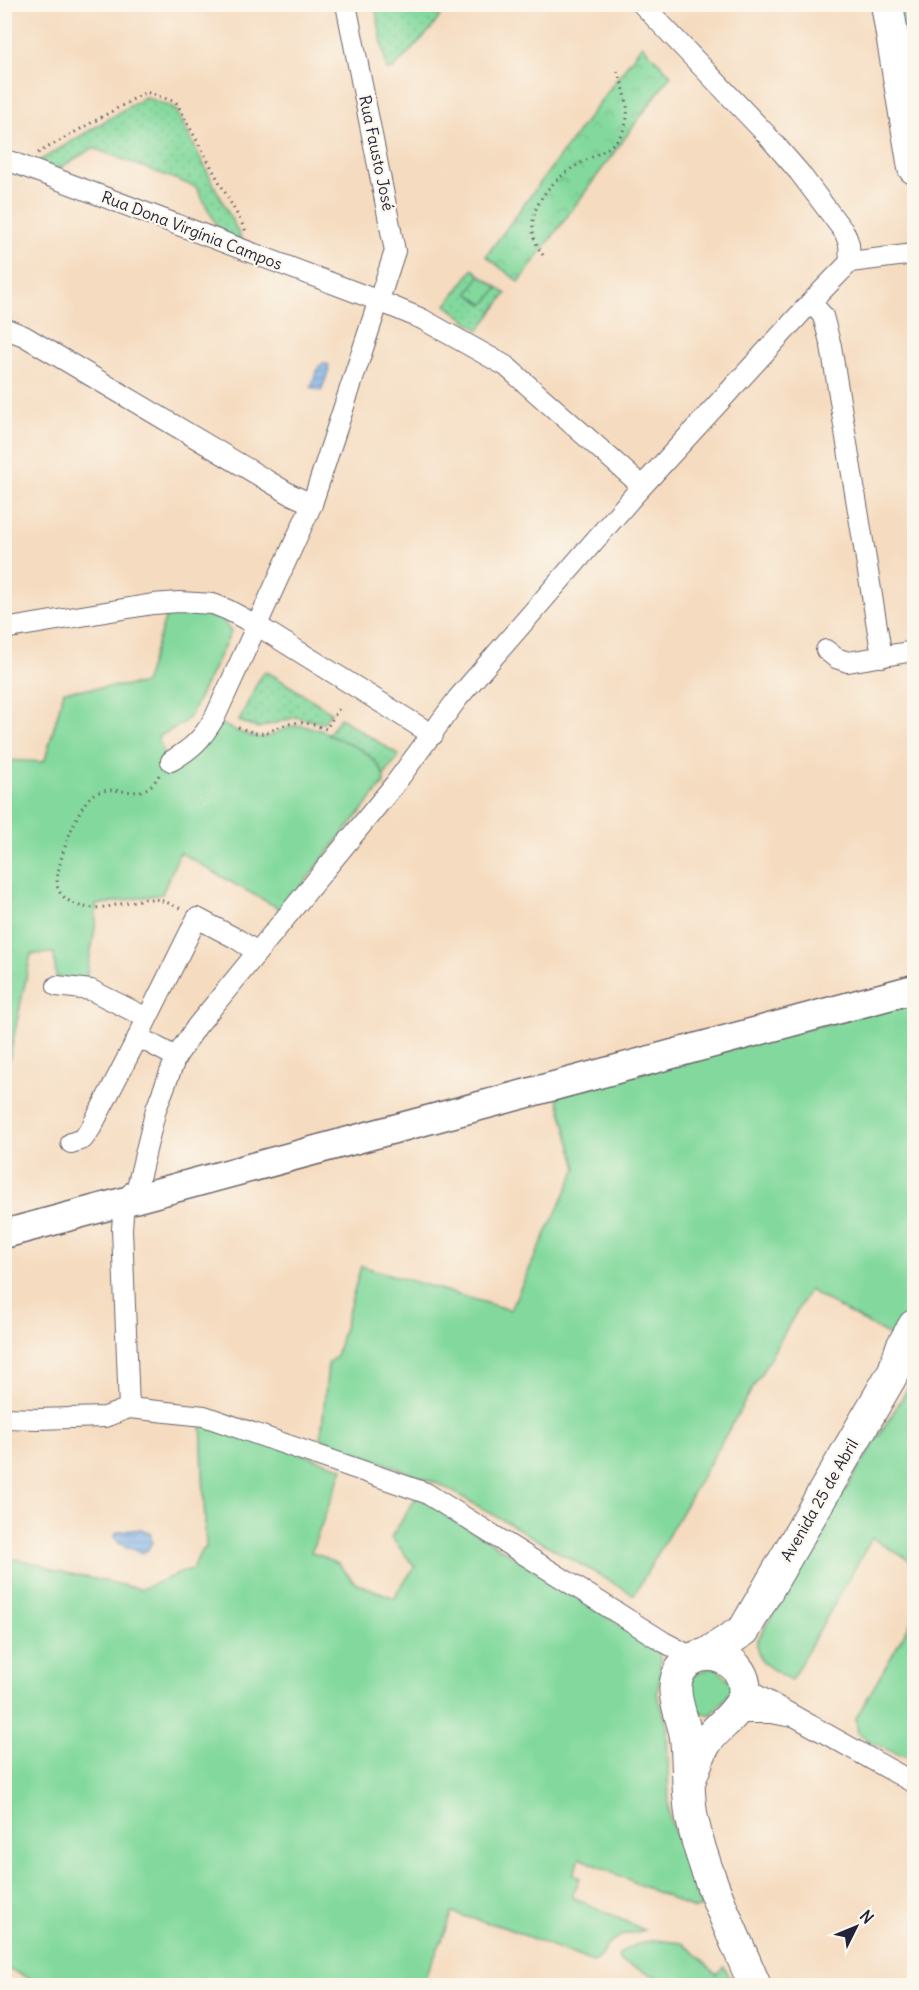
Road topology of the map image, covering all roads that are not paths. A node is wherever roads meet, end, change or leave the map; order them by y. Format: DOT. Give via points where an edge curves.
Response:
graph roads {
  1 [pos="346,4"];
  2 [pos="642,4"];
  3 [pos="887,4"];
  4 [pos="4,159"];
  5 [pos="915,168"];
  6 [pos="915,254"];
  7 [pos="850,262"];
  8 [pos="379,301"];
  9 [pos="811,302"];
  10 [pos="4,328"];
  11 [pos="642,486"];
  12 [pos="312,504"];
  13 [pos="258,626"];
  14 [pos="4,629"];
  15 [pos="826,650"];
  16 [pos="915,651"];
  17 [pos="882,657"];
  18 [pos="433,735"];
  19 [pos="165,767"];
  20 [pos="257,952"];
  21 [pos="57,986"];
  22 [pos="915,989"];
  23 [pos="147,1018"];
  24 [pos="138,1037"];
  25 [pos="176,1058"];
  26 [pos="71,1143"];
  27 [pos="124,1201"];
  28 [pos="4,1234"];
  29 [pos="915,1326"];
  30 [pos="904,1360"];
  31 [pos="129,1408"];
  32 [pos="4,1418"];
  33 [pos="744,1630"];
  34 [pos="689,1674"];
  35 [pos="736,1699"];
  36 [pos="798,1718"];
  37 [pos="689,1782"];
  38 [pos="915,1784"];
  39 [pos="755,1986"];
  1 -- 8 [label="street, Rua Fausto José" via="395,251"];
  2 -- 7 [label="street" via="799,172 845,233"];
  3 -- 5 [label="main road"];
  4 -- 8 [label="street, Rua Dona Virgínia Campos"];
  6 -- 7 [label="street"];
  7 -- 9 [label="street"];
  8 -- 11 [label="street, Rua Dona Virgínia Campos" via="422,319 506,366"];
  8 -- 12 [label="street, Rua Fausto José"];
  9 -- 11 [label="street"];
  9 -- 17 [label="street" via="823,316 831,346"];
  10 -- 12 [label="street"];
  11 -- 18 [label="street" via="458,698"];
  12 -- 13 [label="street, Rua Fausto José"];
  13 -- 14 [label="street" via="213,604 179,602"];
  13 -- 18 [label="street"];
  13 -- 19 [label="street, Rua Fausto José" via="203,738"];
  15 -- 17 [label="street" via="848,662"];
  16 -- 17 [label="street"];
  18 -- 20 [label="street"];
  20 -- 23 [label="street" via="197,918"];
  20 -- 25 [label="street" via="196,1026"];
  21 -- 23 [label="street" via="91,990"];
  22 -- 27 [label="main road"];
  23 -- 24 [label="street"];
  24 -- 25 [label="street"];
  24 -- 26 [label="street" via="91,1128 83,1139"];
  25 -- 27 [label="street" via="156,1109 137,1186"];
  27 -- 28 [label="main road"];
  27 -- 31 [label="street"];
  29 -- 30 [label="main road, Avenida 25 de Abril" via="902,1347"];
  30 -- 33 [label="main road, Avenida 25 de Abril"];
  31 -- 32 [label="street" via="105,1417"];
  31 -- 34 [label="street" via="204,1416 426,1493 664,1642"];
  33 -- 34 [label="main road, Avenida 25 de Abril"];
  33 -- 35 [label="main road, Avenida 25 de Abril"];
  34 -- 35 [label="main road" via="718,1655 727,1659 735,1665"];
  34 -- 35 [label="main road" via="685,1713 693,1719 714,1723"];
  34 -- 37 [label="main road"];
  35 -- 36 [label="street"];
  35 -- 36 [label="street" via="771,1713"];
  35 -- 37 [label="main road" via="704,1745"];
  36 -- 38 [label="street"];
  37 -- 39 [label="main road" via="692,1817 704,1867"];
}
